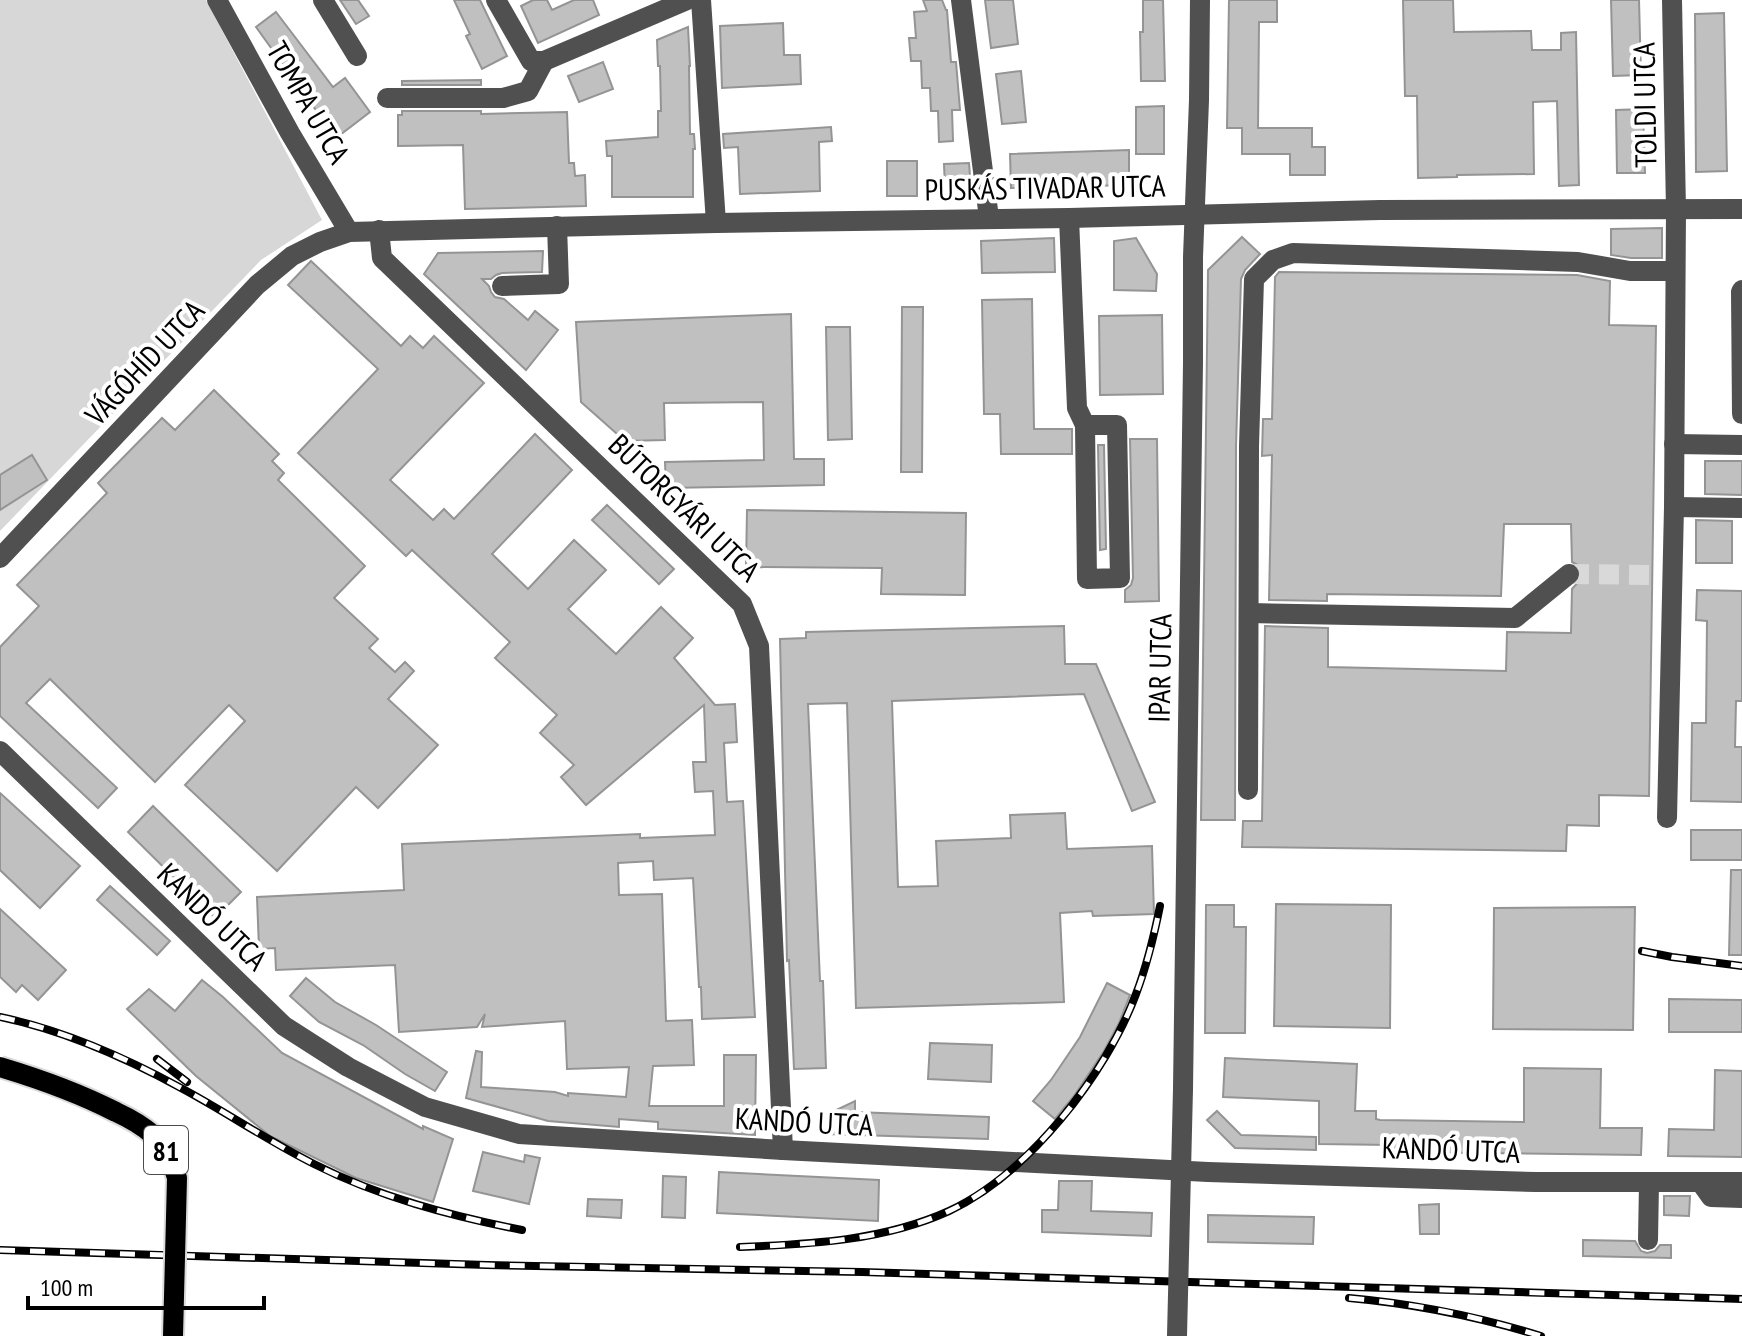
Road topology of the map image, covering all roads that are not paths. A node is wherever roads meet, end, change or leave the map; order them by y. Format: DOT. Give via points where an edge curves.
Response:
graph roads {
  1 [pos="217,0"];
  2 [pos="323,0"];
  3 [pos="496,0"];
  4 [pos="687,0"];
  5 [pos="701,0"];
  6 [pos="961,0"];
  7 [pos="1200,0"];
  8 [pos="1672,0"];
  9 [pos="357,56"];
  10 [pos="537,61"];
  11 [pos="387,98"];
  12 [pos="1742,209"];
  13 [pos="1676,210"];
  14 [pos="1195,215"];
  15 [pos="989,218"];
  16 [pos="1069,218"];
  17 [pos="716,223"];
  18 [pos="557,226"];
  19 [pos="379,230"];
  20 [pos="349,232"];
  21 [pos="1675,271"];
  22 [pos="502,286"];
  23 [pos="1742,290"];
  24 [pos="1742,414"];
  25 [pos="1085,425"];
  26 [pos="1674,444"];
  27 [pos="1742,445"];
  28 [pos="1674,507"];
  29 [pos="1742,508"];
  30 [pos="0,558"];
  31 [pos="1569,574"];
  32 [pos="1249,613"];
  33 [pos="0,751"];
  34 [pos="1248,790"];
  35 [pos="1667,818"];
  36 [pos="0,1067"];
  37 [pos="783,1150"];
  38 [pos="1742,1182"];
  39 [pos="1649,1183"];
  40 [pos="1701,1183"];
  41 [pos="1742,1198"];
  42 [pos="1648,1240"];
  43 [pos="173,1336"];
  44 [pos="1177,1336"];
  1 -- 20 [label="street, TOMPA UTCA"];
  2 -- 9 [label="street"];
  3 -- 10 [label="street"];
  4 -- 10 [label="street"];
  5 -- 17 [label="street"];
  6 -- 15 [label="street"];
  7 -- 14 [label="street, IPAR UTCA"];
  8 -- 13 [label="street, TOLDI UTCA"];
  10 -- 11 [label="street" via="528,91 503,98"];
  12 -- 13 [label="street, PUSKÁS TIVADAR UTCA"];
  13 -- 14 [label="street, PUSKÁS TIVADAR UTCA"];
  13 -- 21 [label="street, TOLDI UTCA"];
  14 -- 16 [label="street, PUSKÁS TIVADAR UTCA"];
  14 -- 44 [label="street, IPAR UTCA, bridge"];
  15 -- 16 [label="street, PUSKÁS TIVADAR UTCA"];
  15 -- 17 [label="street, PUSKÁS TIVADAR UTCA"];
  16 -- 25 [label="street" via="1077,408"];
  17 -- 18 [label="street, PUSKÁS TIVADAR UTCA"];
  18 -- 19 [label="street, PUSKÁS TIVADAR UTCA"];
  18 -- 22 [label="street" via="559,284"];
  19 -- 20 [label="street, PUSKÁS TIVADAR UTCA"];
  19 -- 37 [label="street, BÚTORGYÁRI UTCA" via="382,258 742,604 759,646"];
  20 -- 30 [label="street, VÁGÓHÍD UTCA" via="292,256 257,285"];
  21 -- 26 [label="street, TOLDI UTCA"];
  21 -- 32 [label="street" via="1630,271 1578,262 1293,253 1273,260 1254,279"];
  23 -- 24 [label="street"];
  25 -- 25 [label="street" via="1087,579 1120,578 1117,425"];
  26 -- 27 [label="street"];
  26 -- 28 [label="street, TOLDI UTCA"];
  28 -- 29 [label="street"];
  28 -- 35 [label="street, TOLDI UTCA" via="1665,575"];
  31 -- 32 [label="street" via="1515,618"];
  32 -- 34 [label="street"];
  33 -- 37 [label="street, KANDÓ UTCA" via="284,1026 425,1107 519,1134"];
  36 -- 43 [label="main road, 81, bridge" via="96,1101 136,1122 165,1148 177,1178"];
  37 -- 39 [label="street, KANDÓ UTCA" via="1208,1172"];
  38 -- 40 [label="street, KANDÓ UTCA"];
  39 -- 40 [label="street, KANDÓ UTCA"];
  39 -- 42 [label="street"];
  40 -- 41 [label="street" via="1711,1197"];
}
